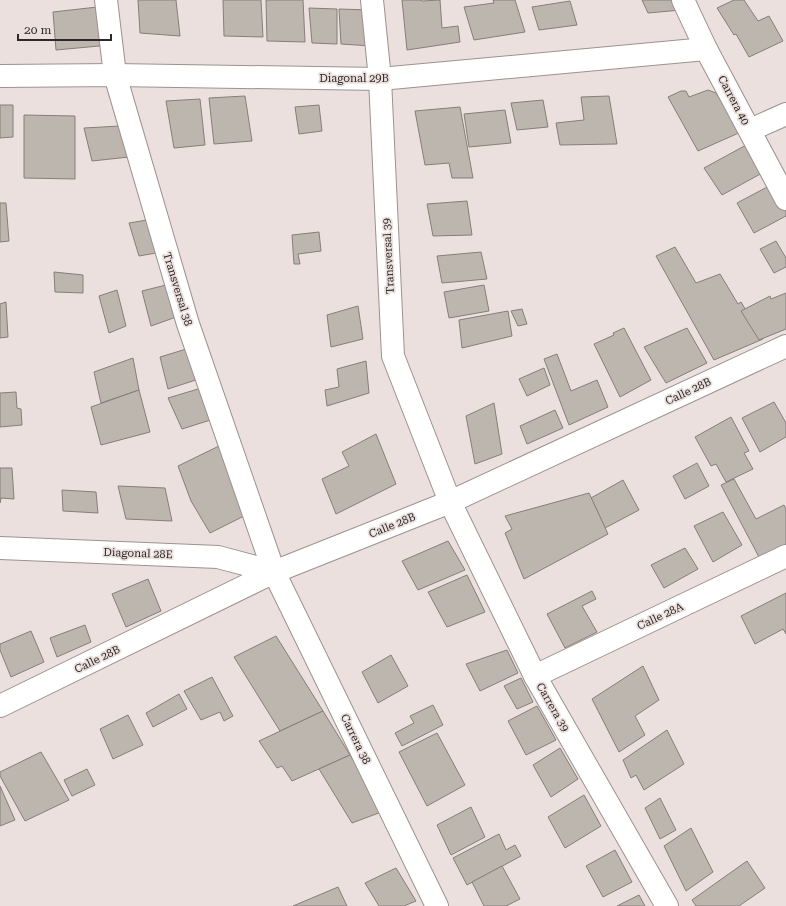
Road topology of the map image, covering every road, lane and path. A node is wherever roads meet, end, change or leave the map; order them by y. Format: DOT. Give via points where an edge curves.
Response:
graph roads {
  1 [pos="106,0"];
  2 [pos="372,0"];
  3 [pos="683,0"];
  4 [pos="706,48"];
  5 [pos="115,75"];
  6 [pos="0,76"];
  7 [pos="380,79"];
  8 [pos="786,114"];
  9 [pos="750,130"];
  10 [pos="786,199"];
  11 [pos="786,346"];
  12 [pos="450,502"];
  13 [pos="0,548"];
  14 [pos="786,556"];
  15 [pos="274,572"];
  16 [pos="535,676"];
  17 [pos="0,706"];
  18 [pos="437,906"];
  19 [pos="667,906"];
  1 -- 5 [label="street, Transversal 38"];
  2 -- 7 [label="street, Transversal 39"];
  3 -- 4 [label="street, Carrera 40"];
  4 -- 7 [label="street, Diagonal 29B"];
  4 -- 9 [label="street, Carrera 40"];
  5 -- 6 [label="street, Diagonal 29B"];
  5 -- 7 [label="street, Diagonal 29B"];
  5 -- 15 [label="street, Transversal 38" via="188,324"];
  7 -- 12 [label="street, Transversal 39" via="393,356"];
  8 -- 9 [label="street"];
  9 -- 10 [label="street, Carrera 40"];
  11 -- 12 [label="street, Calle 28B"];
  12 -- 15 [label="street, Calle 28B"];
  12 -- 16 [label="street, Carrera 39"];
  13 -- 15 [label="street, Diagonal 28E" via="218,557"];
  14 -- 16 [label="street, Calle 28A"];
  15 -- 17 [label="street, Calle 28B"];
  15 -- 18 [label="street, Carrera 38"];
  16 -- 19 [label="street, Carrera 39"];
}
